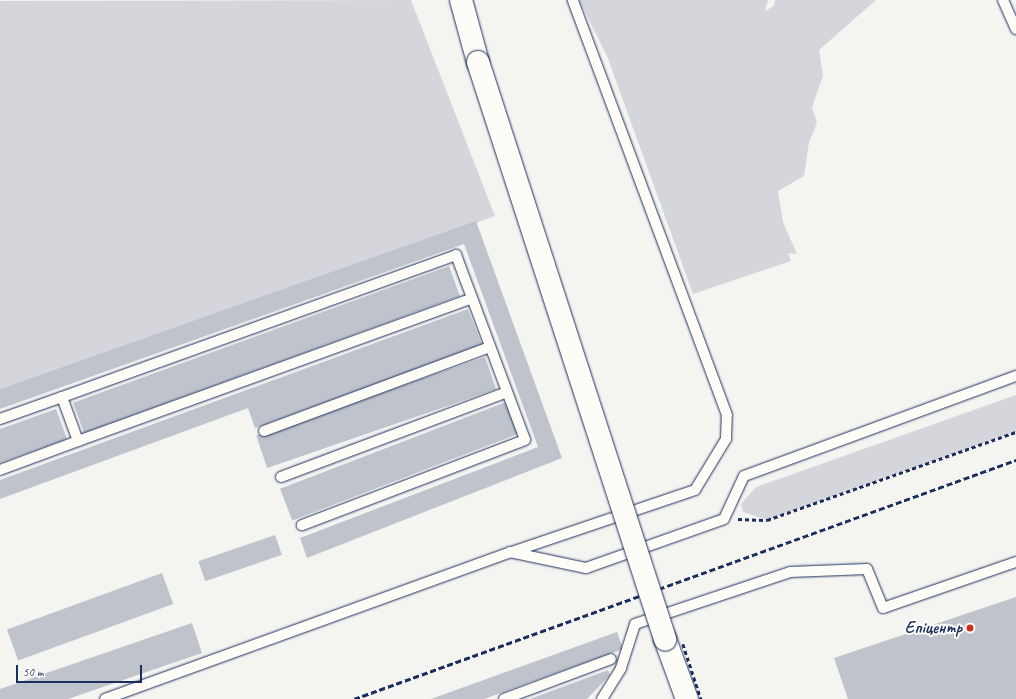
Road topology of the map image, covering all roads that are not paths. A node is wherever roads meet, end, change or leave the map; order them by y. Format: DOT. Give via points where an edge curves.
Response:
graph roads {
  1 [pos="461,0"];
  2 [pos="573,0"];
  3 [pos="1003,0"];
  4 [pos="1016,29"];
  5 [pos="472,298"];
  6 [pos="490,347"];
  7 [pos="1016,376"];
  8 [pos="507,392"];
  9 [pos="62,397"];
  10 [pos="0,419"];
  11 [pos="264,431"];
  12 [pos="78,441"];
  13 [pos="0,470"];
  14 [pos="281,477"];
  15 [pos="302,525"];
  16 [pos="510,552"];
  17 [pos="1016,562"];
  18 [pos="611,659"];
  19 [pos="105,699"];
  20 [pos="504,699"];
  21 [pos="602,699"];
  22 [pos="686,699"];
  1 -- 22 [label="street, bridge" via="478,62"];
  2 -- 16 [label="lane" via="727,415 726,439 696,490"];
  3 -- 4 [label="lane"];
  5 -- 6 [label="lane"];
  5 -- 9 [label="lane" via="456,255"];
  5 -- 12 [label="lane"];
  6 -- 8 [label="lane"];
  6 -- 11 [label="lane"];
  7 -- 16 [label="lane" via="744,476 724,519 586,568"];
  8 -- 14 [label="lane"];
  8 -- 15 [label="lane" via="525,440"];
  9 -- 10 [label="lane"];
  9 -- 12 [label="lane"];
  12 -- 13 [label="lane"];
  16 -- 19 [label="lane"];
  17 -- 21 [label="lane" via="883,608 867,568 790,572 635,624 621,668"];
  18 -- 20 [label="lane"];
}
